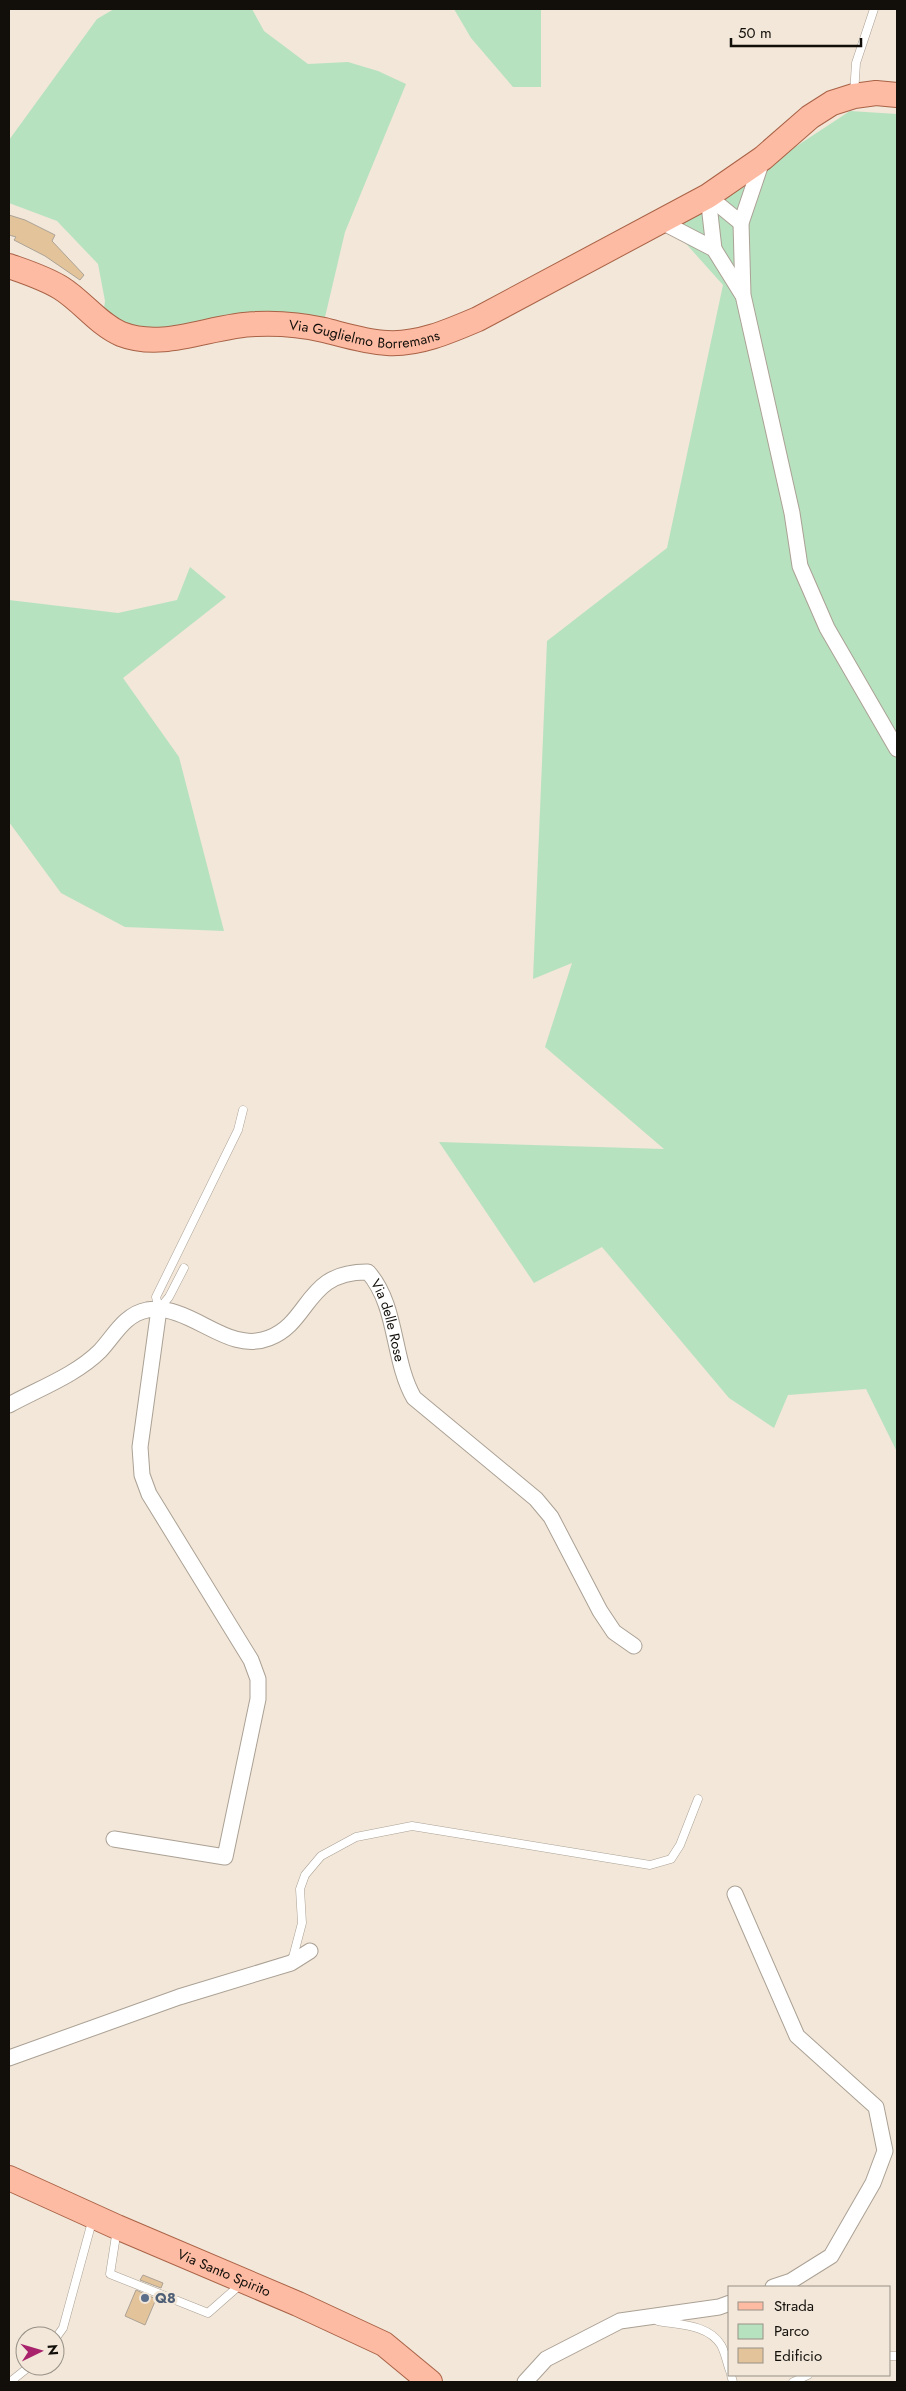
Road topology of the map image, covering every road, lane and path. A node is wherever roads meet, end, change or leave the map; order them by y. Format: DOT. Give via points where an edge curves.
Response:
graph roads {
  1 [pos="874,9"];
  2 [pos="897,95"];
  3 [pos="854,96"];
  4 [pos="763,158"];
  5 [pos="708,196"];
  6 [pos="662,222"];
  7 [pos="741,223"];
  8 [pos="714,249"];
  9 [pos="9,266"];
  10 [pos="743,295"];
  11 [pos="897,749"];
  12 [pos="243,1110"];
  13 [pos="184,1268"];
  14 [pos="158,1309"];
  15 [pos="9,1405"];
  16 [pos="634,1646"];
  17 [pos="698,1799"];
  18 [pos="114,1839"];
  19 [pos="735,1894"];
  20 [pos="310,1951"];
  21 [pos="291,1963"];
  22 [pos="9,2058"];
  23 [pos="9,2178"];
  24 [pos="94,2216"];
  25 [pos="117,2227"];
  26 [pos="244,2281"];
  27 [pos="776,2286"];
  28 [pos="728,2304"];
  29 [pos="643,2318"];
  30 [pos="64,2326"];
  31 [pos="728,2365"];
  32 [pos="806,2376"];
  33 [pos="430,2382"];
  34 [pos="525,2382"];
  35 [pos="793,2382"];
  1 -- 3 [label="lane" via="856,63"];
  2 -- 3 [label="main road, Via Guglielmo Borremans"];
  3 -- 4 [label="main road, Via Guglielmo Borremans" via="832,103 810,117"];
  4 -- 5 [label="main road, Via Guglielmo Borremans"];
  4 -- 7 [label="street"];
  5 -- 6 [label="main road, Via Guglielmo Borremans"];
  5 -- 7 [label="street"];
  5 -- 8 [label="street"];
  6 -- 8 [label="street"];
  6 -- 9 [label="main road, Via Guglielmo Borremans" via="478,320 442,334 388,343 293,325 255,324 159,340 140,339 120,334 62,288"];
  7 -- 10 [label="street"];
  8 -- 10 [label="street"];
  10 -- 11 [label="street" via="792,513 800,566 827,628"];
  12 -- 14 [label="lane" via="238,1130 156,1297"];
  13 -- 14 [label="lane" via="169,1297"];
  14 -- 15 [label="street, Via delle Rose" via="133,1315 79,1367"];
  14 -- 16 [label="street, Via delle Rose" via="172,1310 234,1340 255,1343 283,1330 316,1292 332,1279 368,1272 380,1290 405,1383 414,1398 536,1499 551,1517 614,1632"];
  14 -- 18 [label="street" via="140,1447 142,1476 149,1494 251,1660 258,1679 258,1699 225,1857"];
  17 -- 21 [label="lane" via="671,1859 650,1865 412,1826 356,1837 322,1856 305,1875 300,1889 302,1923"];
  19 -- 27 [label="street" via="796,2036 876,2107 885,2151 873,2183 831,2256"];
  20 -- 21 [label="street"];
  21 -- 22 [label="street" via="179,1998"];
  23 -- 24 [label="main road, Via Santo Spirito"];
  24 -- 25 [label="main road, Via Santo Spirito"];
  24 -- 30 [label="lane"];
  25 -- 26 [label="main road, Via Santo Spirito"];
  25 -- 26 [label="lane" via="110,2274 208,2313"];
  26 -- 33 [label="main road, Via Santo Spirito" via="384,2344"];
  28 -- 29 [label="street"];
  29 -- 31 [label="lane" via="710,2333 721,2346"];
  29 -- 34 [label="street" via="620,2321 546,2359"];
  32 -- 35 [label="lane"];
}
